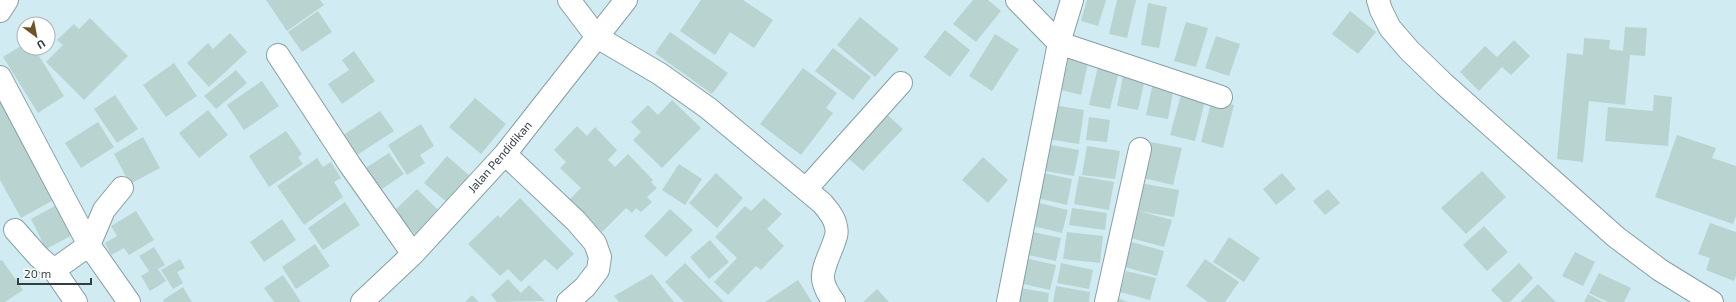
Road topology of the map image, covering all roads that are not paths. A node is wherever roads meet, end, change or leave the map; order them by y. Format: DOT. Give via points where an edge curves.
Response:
graph roads {
  1 [pos="7,0"];
  2 [pos="569,0"];
  3 [pos="626,0"];
  4 [pos="1017,0"];
  5 [pos="1072,0"];
  6 [pos="1378,0"];
  7 [pos="0,11"];
  8 [pos="597,37"];
  9 [pos="1059,43"];
  10 [pos="278,55"];
  11 [pos="0,77"];
  12 [pos="901,83"];
  13 [pos="1221,97"];
  14 [pos="1140,149"];
  15 [pos="505,154"];
  16 [pos="122,188"];
  17 [pos="806,189"];
  18 [pos="15,230"];
  19 [pos="90,245"];
  20 [pos="412,254"];
  21 [pos="54,270"];
  22 [pos="588,295"];
  23 [pos="76,302"];
  24 [pos="129,302"];
  25 [pos="362,302"];
  26 [pos="568,302"];
  27 [pos="834,302"];
  28 [pos="1008,302"];
  29 [pos="1106,302"];
  30 [pos="1712,302"];
  1 -- 7 [label="street"];
  2 -- 8 [label="street"];
  3 -- 8 [label="street, Jalan Pendidikan"];
  4 -- 9 [label="street"];
  5 -- 9 [label="street"];
  6 -- 30 [label="street" via="1390,28 1444,84 1616,237 1660,270"];
  8 -- 15 [label="street, Jalan Pendidikan"];
  8 -- 17 [label="street" via="660,74 708,108"];
  9 -- 13 [label="street"];
  9 -- 28 [label="street"];
  10 -- 20 [label="street"];
  11 -- 19 [label="street"];
  12 -- 17 [label="street"];
  14 -- 29 [label="street"];
  15 -- 20 [label="street, Jalan Pendidikan"];
  15 -- 22 [label="street" via="576,220 595,243 600,256 599,265"];
  16 -- 19 [label="street" via="104,210"];
  17 -- 27 [label="street" via="822,203 836,225 835,240 822,279"];
  18 -- 21 [label="street"];
  19 -- 21 [label="street"];
  19 -- 24 [label="street"];
  20 -- 25 [label="street, Jalan Pendidikan"];
  21 -- 23 [label="street"];
  22 -- 26 [label="street"];
}
